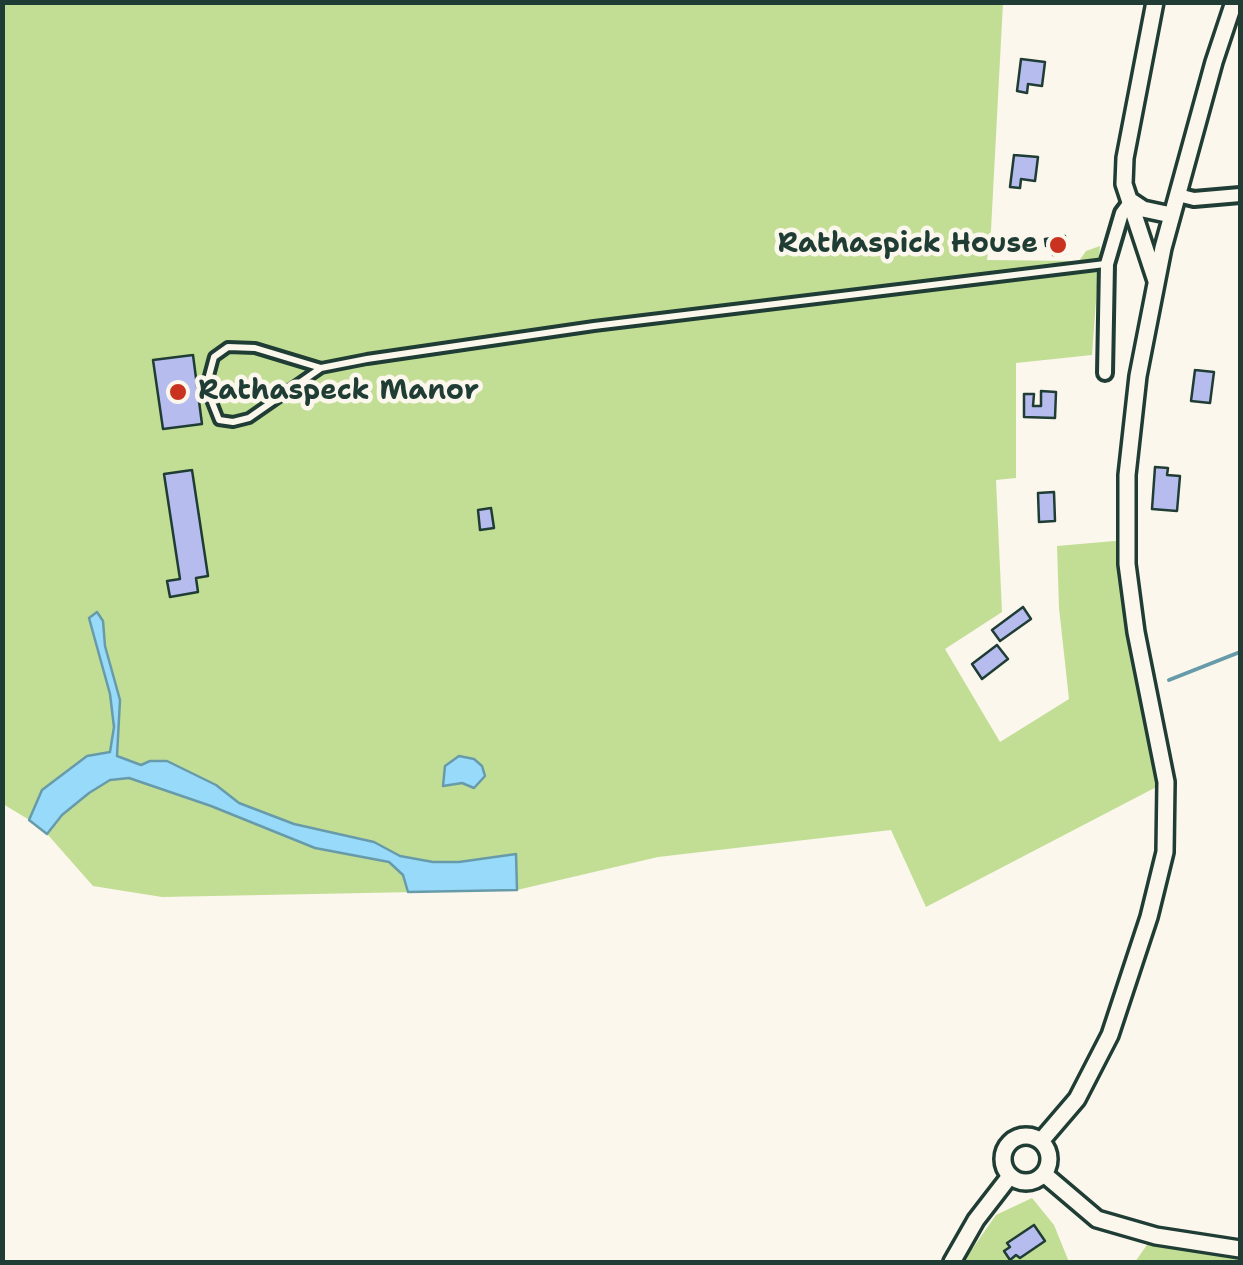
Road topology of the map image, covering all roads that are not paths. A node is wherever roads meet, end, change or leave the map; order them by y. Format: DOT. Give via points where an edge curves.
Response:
graph roads {
  1 [pos="1156,2"];
  2 [pos="1234,2"];
  3 [pos="1178,195"];
  4 [pos="1240,196"];
  5 [pos="1131,201"];
  6 [pos="1171,215"];
  7 [pos="1106,264"];
  8 [pos="1156,281"];
  9 [pos="321,368"];
  10 [pos="1105,373"];
  11 [pos="1040,1141"];
  12 [pos="1044,1174"];
  13 [pos="1010,1176"];
  14 [pos="1240,1250"];
  15 [pos="952,1262"];
  1 -- 5 [label="street" via="1125,158"];
  2 -- 3 [label="street"];
  3 -- 4 [label="street"];
  3 -- 6 [label="street"];
  5 -- 6 [label="street"];
  5 -- 7 [label="street"];
  5 -- 8 [label="street"];
  6 -- 8 [label="street"];
  7 -- 9 [label="lane" via="594,326"];
  7 -- 10 [label="street"];
  8 -- 11 [label="street" via="1138,376 1126,528 1136,632 1166,782 1165,852 1110,1035 1077,1099"];
  9 -- 9 [label="lane" via="233,422 220,420 206,387 214,357 228,347"];
  11 -- 12 [label="street" via="1048,1153"];
  11 -- 13 [label="street" via="1026,1136 1006,1147 1003,1162"];
  12 -- 13 [label="street" via="1032,1182"];
  12 -- 14 [label="street" via="1098,1219"];
  13 -- 15 [label="street"];
}
